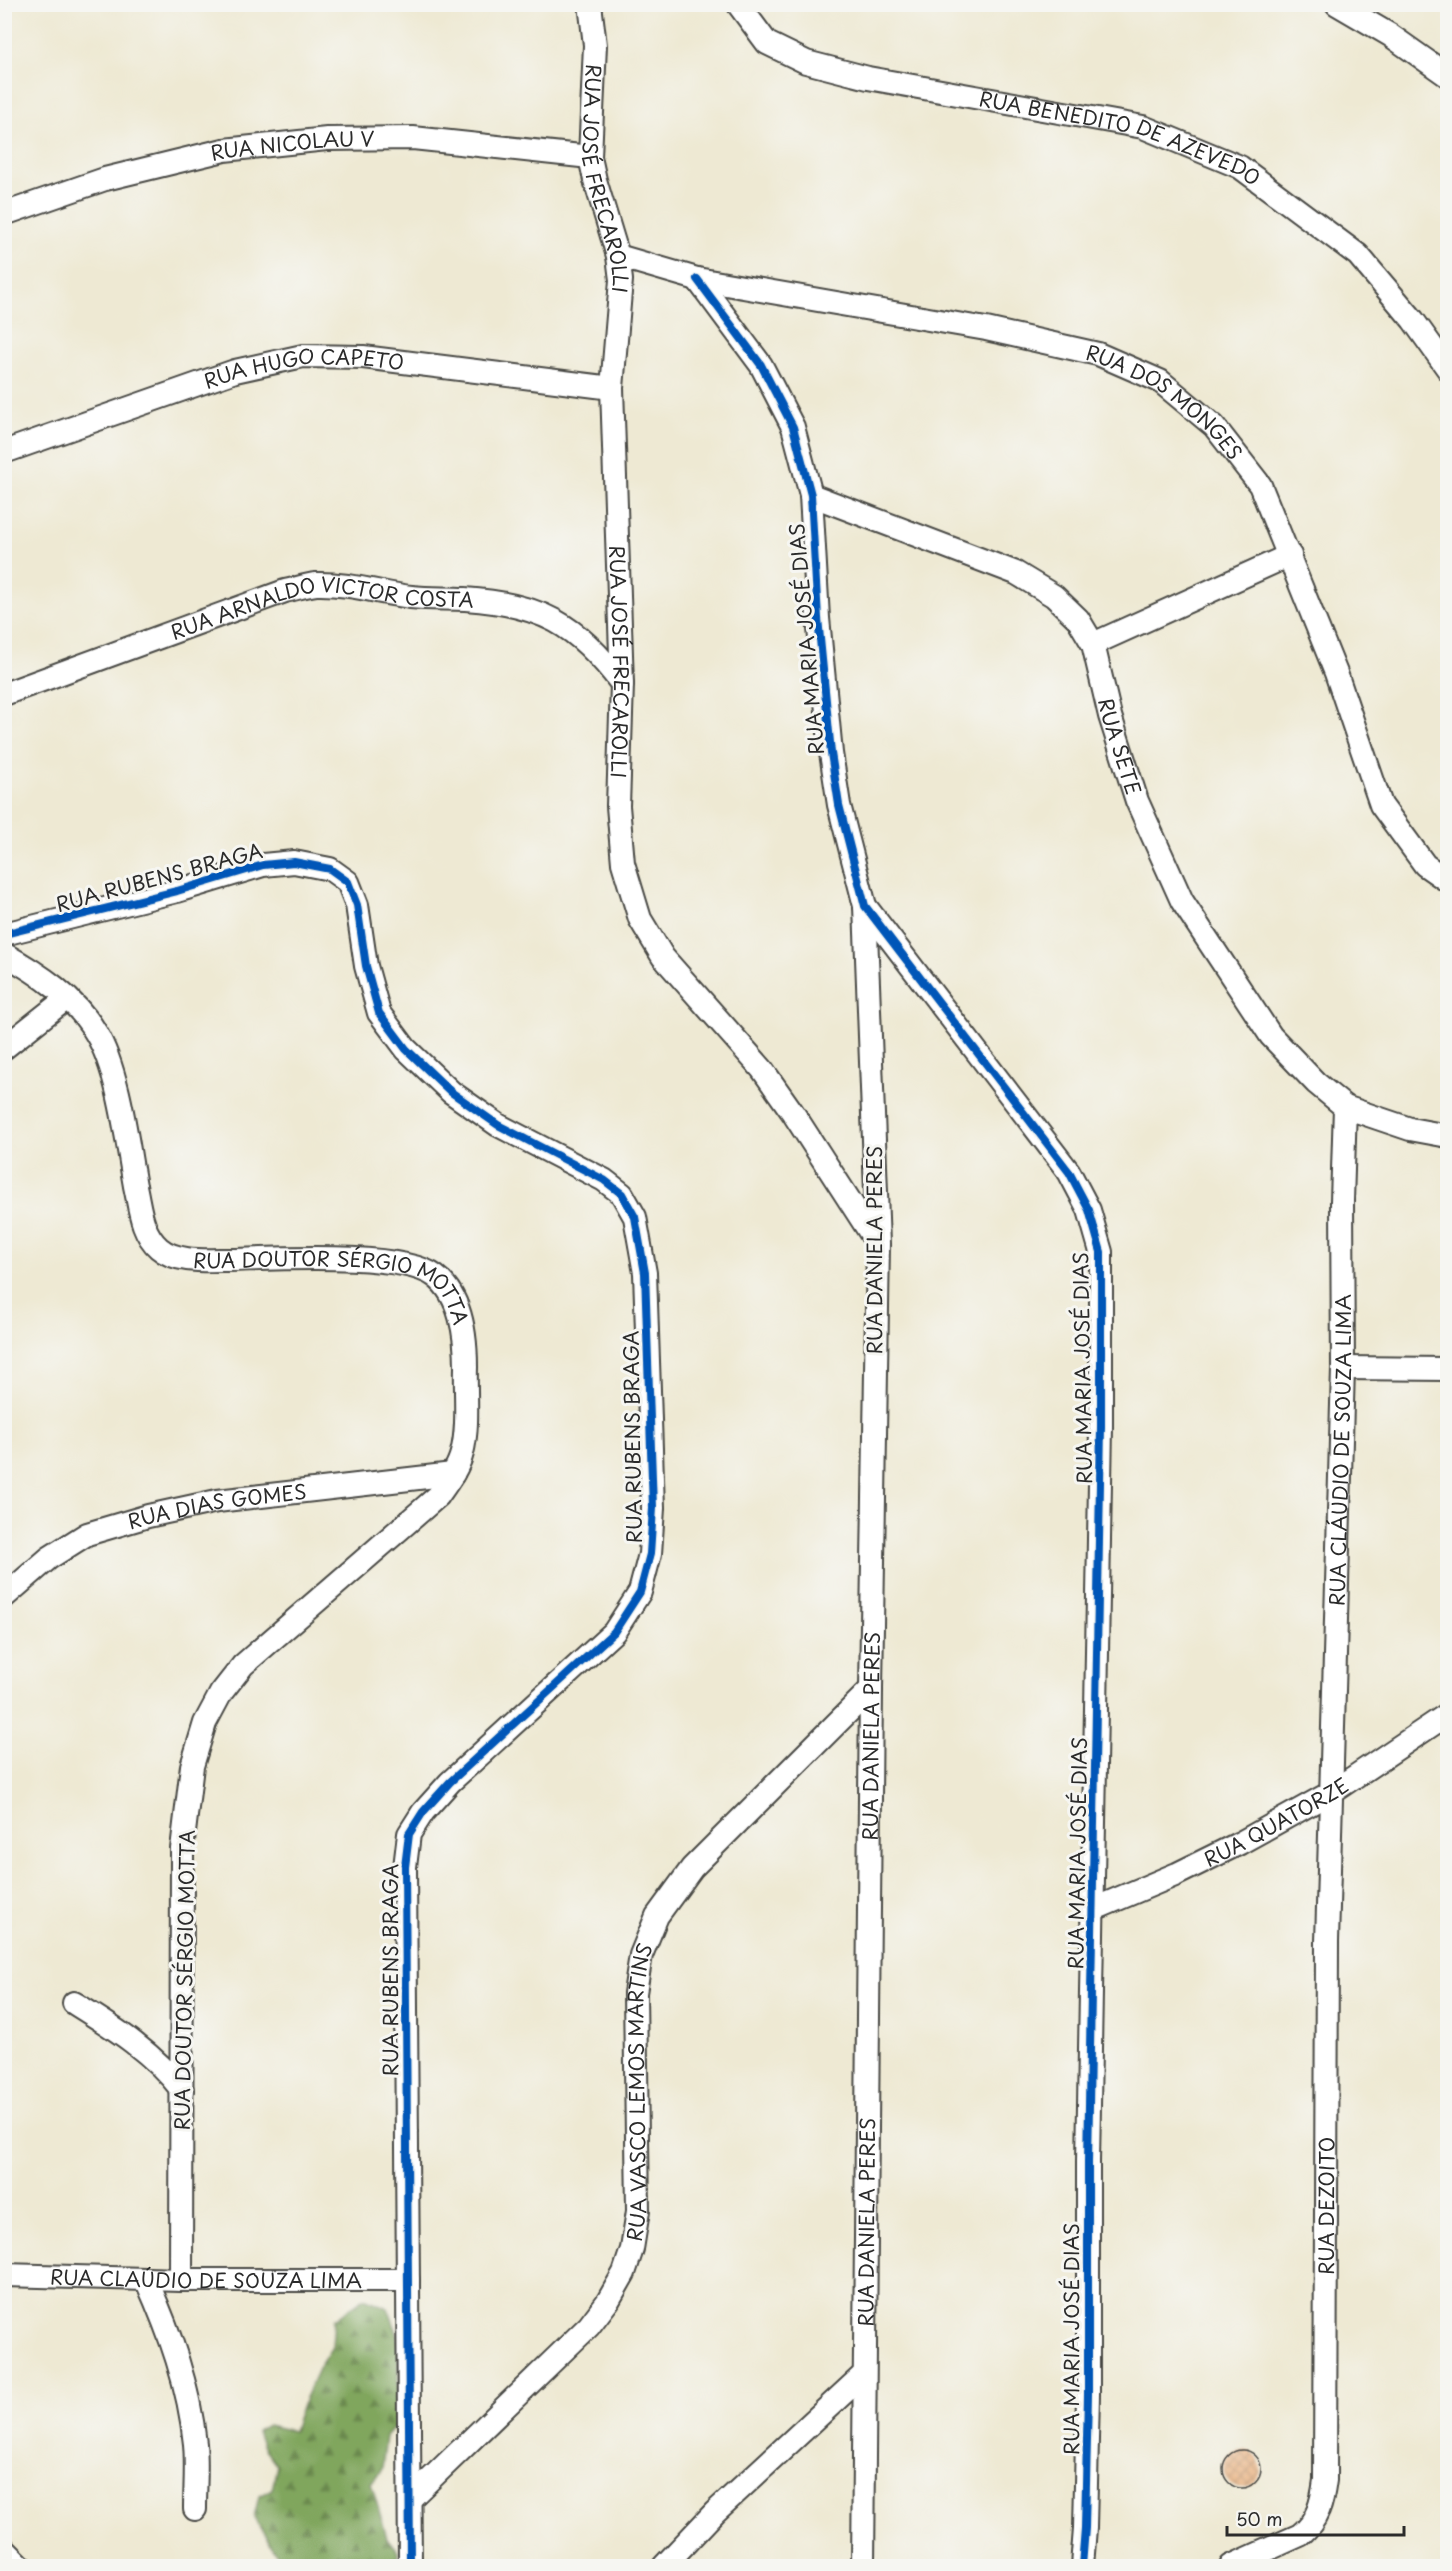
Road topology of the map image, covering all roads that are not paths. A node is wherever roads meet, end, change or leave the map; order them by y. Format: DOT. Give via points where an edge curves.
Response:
graph roads {
  1 [pos="590,4"];
  2 [pos="738,4"];
  3 [pos="1337,4"];
  4 [pos="1448,76"];
  5 [pos="590,157"];
  6 [pos="4,214"];
  7 [pos="618,256"];
  8 [pos="697,279"];
  9 [pos="1448,369"];
  10 [pos="612,388"];
  11 [pos="4,452"];
  12 [pos="811,495"];
  13 [pos="1290,555"];
  14 [pos="1093,644"];
  15 [pos="622,684"];
  16 [pos="10,686"];
  17 [pos="1448,881"];
  18 [pos="864,906"];
  19 [pos="4,934"];
  20 [pos="4,954"];
  21 [pos="67,998"];
  22 [pos="4,1048"];
  23 [pos="1345,1107"];
  24 [pos="1448,1136"];
  25 [pos="878,1244"];
  26 [pos="1343,1368"];
  27 [pos="1448,1369"];
  28 [pos="453,1474"];
  29 [pos="4,1597"];
  30 [pos="871,1689"];
  31 [pos="1448,1714"];
  32 [pos="1332,1792"];
  33 [pos="1094,1909"];
  34 [pos="74,2002"];
  35 [pos="182,2090"];
  36 [pos="4,2275"];
  37 [pos="146,2279"];
  38 [pos="181,2280"];
  39 [pos="408,2280"];
  40 [pos="863,2375"];
  41 [pos="411,2498"];
  42 [pos="195,2509"];
  43 [pos="4,2549"];
  44 [pos="21,2566"];
  45 [pos="410,2566"];
  46 [pos="664,2566"];
  47 [pos="863,2566"];
  48 [pos="1082,2566"];
  49 [pos="1231,2566"];
  1 -- 5 [label="street, RUA JOSÉ FRECAROLLI" via="595,45"];
  2 -- 9 [label="street, RUA BENEDITO DE AZEVEDO" via="766,43 806,62 868,78 1143,127 1240,167 1358,255"];
  3 -- 4 [label="street"];
  5 -- 6 [label="street, RUA NICOLAU V" via="413,138 327,139 224,150 105,178"];
  5 -- 7 [label="street, RUA JOSÉ FRECAROLLI"];
  7 -- 8 [label="street, RUA DOS MONGES"];
  7 -- 10 [label="street, RUA JOSÉ FRECAROLLI" via="621,280"];
  8 -- 12 [label="street, RUA MARIA JOSÉ DIAS" via="761,365 793,427"];
  8 -- 13 [label="street, RUA DOS MONGES" via="986,329 1098,354 1160,381 1214,426 1260,485"];
  10 -- 11 [label="street, RUA HUGO CAPETO" via="363,357 303,356 235,371"];
  10 -- 15 [label="street, RUA JOSÉ FRECAROLLI"];
  12 -- 14 [label="street, RUA SETE" via="1016,573 1054,596 1078,619"];
  12 -- 18 [label="street, RUA MARIA JOSÉ DIAS" via="831,753 839,805"];
  13 -- 14 [label="street"];
  13 -- 17 [label="street, RUA DOS MONGES" via="1381,805 1425,865"];
  14 -- 23 [label="street, RUA SETE" via="1110,716 1137,801 1182,901 1271,1036"];
  15 -- 16 [label="street, RUA ARNALDO VICTOR COSTA" via="582,638 547,616 513,604 421,598 315,584"];
  15 -- 25 [label="street, RUA JOSÉ FRECAROLLI" via="618,806 623,863 640,919 663,957 762,1069"];
  18 -- 25 [label="street, RUA DANIELA PERES"];
  18 -- 33 [label="street, RUA MARIA JOSÉ DIAS" via="1069,1172 1089,1210 1101,1252"];
  19 -- 39 [label="street, RUA RUBENS BRAGA" via="263,865 294,862 330,869 348,882 379,1013 406,1049 451,1092 498,1125 604,1180 622,1194 635,1217 645,1273 653,1508 650,1554 640,1592 614,1632 450,1782 409,1834 405,1867"];
  20 -- 21 [label="street, RUA DOUTOR SÉRGIO MOTTA" via="37,972"];
  21 -- 22 [label="street"];
  21 -- 28 [label="street, RUA DOUTOR SÉRGIO MOTTA" via="96,1033 115,1080 144,1228 160,1248 180,1258 346,1258 413,1266 435,1275 453,1294 466,1347 462,1452"];
  23 -- 24 [label="street" via="1410,1129"];
  23 -- 26 [label="street, RUA CLÁUDIO DE SOUZA LIMA"];
  25 -- 30 [label="street, RUA DANIELA PERES"];
  26 -- 27 [label="street"];
  26 -- 32 [label="street, RUA CLÁUDIO DE SOUZA LIMA"];
  28 -- 29 [label="street, RUA DIAS GOMES" via="217,1501 148,1516 87,1534 49,1558"];
  28 -- 35 [label="street, RUA DOUTOR SÉRGIO MOTTA" via="438,1496 243,1665 221,1693 205,1724 192,1766 182,1849"];
  30 -- 40 [label="street, RUA DANIELA PERES"];
  30 -- 41 [label="street, RUA VASCO LEMOS MARTINS" via="692,1868 657,1916 641,1955 635,1993 639,2211 624,2273 589,2326"];
  31 -- 32 [label="street, RUA QUATORZE"];
  32 -- 33 [label="street, RUA QUATORZE" via="1188,1869"];
  32 -- 49 [label="street, RUA DEZOITO" via="1327,1942 1323,2500 1310,2527 1300,2535"];
  33 -- 48 [label="street, RUA MARIA JOSÉ DIAS" via="1088,2405"];
  34 -- 35 [label="street" via="144,2049"];
  35 -- 38 [label="street, RUA DOUTOR SÉRGIO MOTTA"];
  36 -- 37 [label="street, RUA CLAÚDIO DE SOUZA LIMA"];
  37 -- 38 [label="street, RUA CLAÚDIO DE SOUZA LIMA"];
  37 -- 42 [label="street" via="169,2331 186,2386 195,2445"];
  38 -- 39 [label="street, RUA CLAÚDIO DE SOUZA LIMA"];
  39 -- 41 [label="street, RUA RUBENS BRAGA"];
  40 -- 46 [label="street"];
  40 -- 47 [label="street, RUA DANIELA PERES"];
  41 -- 45 [label="street, RUA RUBENS BRAGA"];
  43 -- 44 [label="street"];
}
